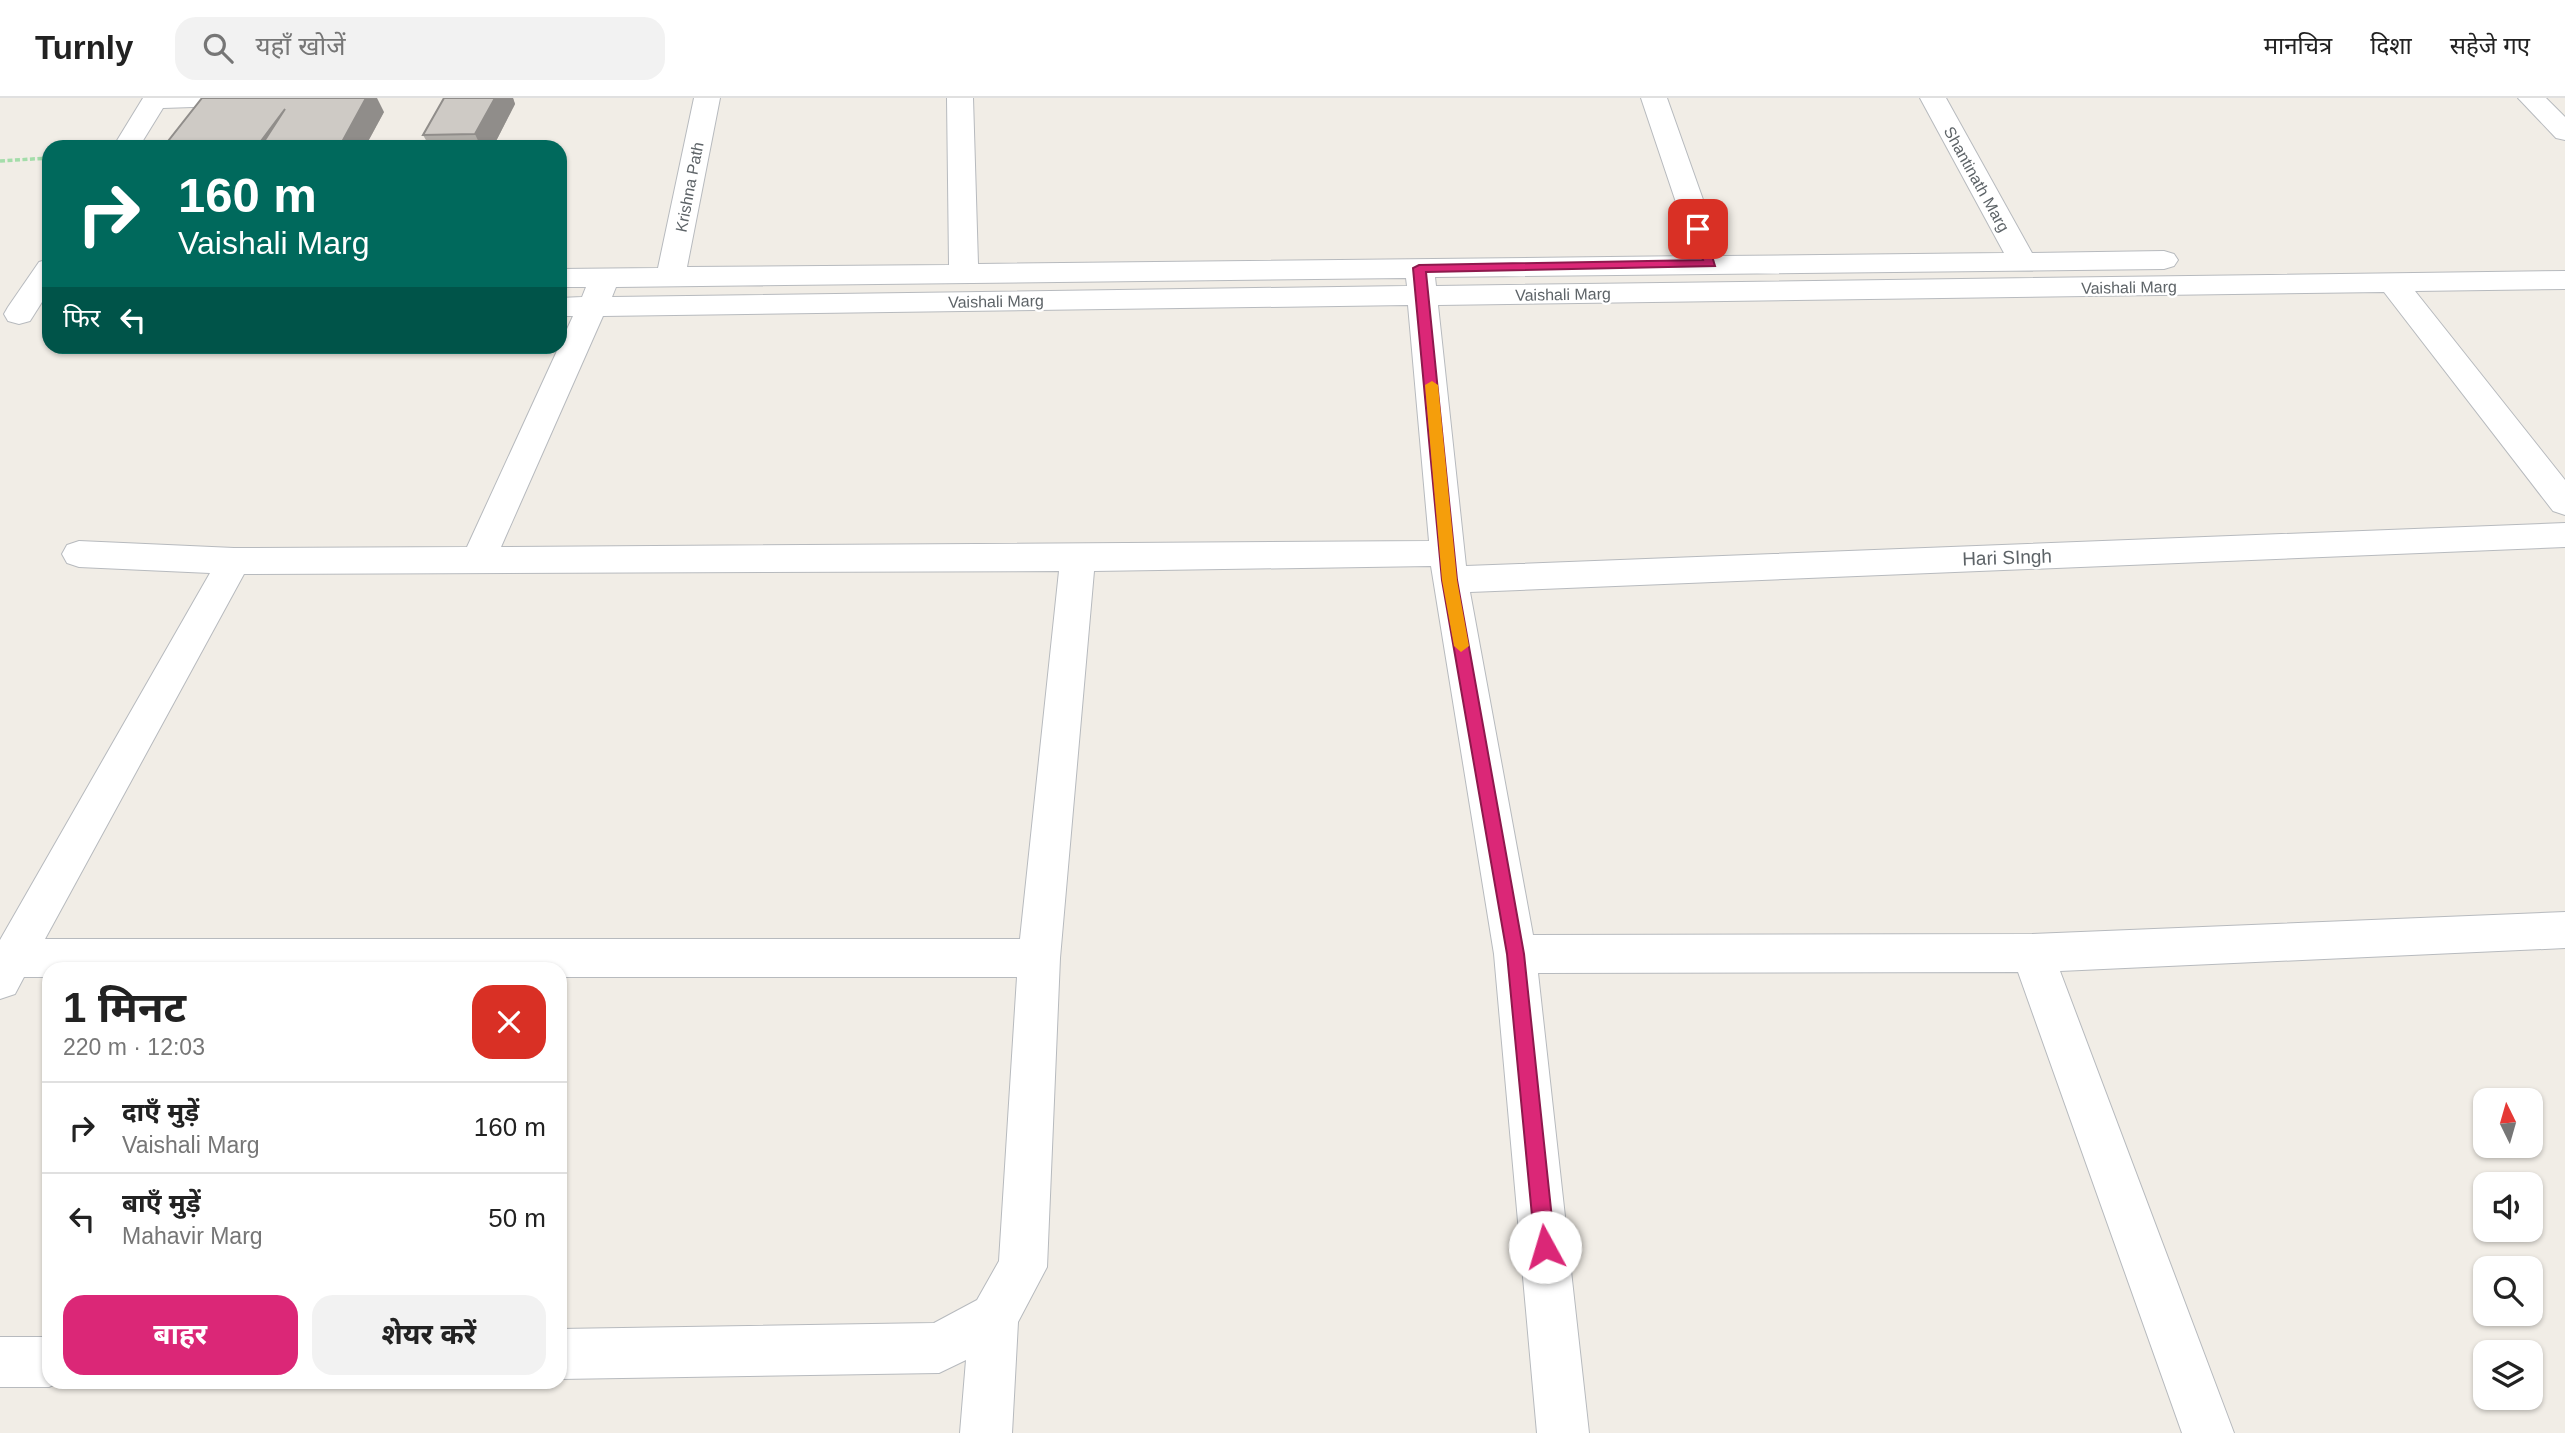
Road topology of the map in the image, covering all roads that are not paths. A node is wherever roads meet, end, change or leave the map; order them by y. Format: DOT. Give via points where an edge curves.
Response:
graph roads {
  1 [pos="223,98"];
  2 [pos="707,98"];
  3 [pos="960,98"];
  4 [pos="1654,98"];
  5 [pos="1933,98"];
  6 [pos="2531,98"];
  7 [pos="156,99"];
  8 [pos="2565,132"];
  9 [pos="130,140"];
  10 [pos="2565,257"];
  11 [pos="2022,260"];
  12 [pos="1711,264"];
  13 [pos="964,273"];
  14 [pos="671,277"];
  15 [pos="42,279"];
  16 [pos="567,280"];
  17 [pos="2565,280"];
  18 [pos="42,282"];
  19 [pos="1421,282"];
  20 [pos="2393,283"];
  21 [pos="0,286"];
  22 [pos="600,292"];
  23 [pos="567,304"];
  24 [pos="42,314"];
  25 [pos="9,315"];
  26 [pos="2565,503"];
  27 [pos="2565,535"];
  28 [pos="79,554"];
  29 [pos="1078,558"];
  30 [pos="234,561"];
  31 [pos="478,561"];
  32 [pos="1449,566"];
  33 [pos="2565,930"];
  34 [pos="2032,953"];
  35 [pos="1516,954"];
  36 [pos="1039,958"];
  37 [pos="567,963"];
  38 [pos="6,969"];
  39 [pos="42,969"];
  40 [pos="994,1317"];
  41 [pos="567,1354"];
  42 [pos="0,1362"];
  43 [pos="42,1362"];
  44 [pos="986,1433"];
  45 [pos="1563,1433"];
  46 [pos="2208,1433"];
  1 -- 7 [label="street"];
  2 -- 14 [label="street, Krishna Path"];
  3 -- 13 [label="street"];
  4 -- 12 [label="street"];
  5 -- 11 [label="street, Shantinath Marg"];
  6 -- 8 [label="street"];
  7 -- 9 [label="street"];
  10 -- 11 [label="street, Vaishali Marg"];
  11 -- 12 [label="street, Vaishali Marg"];
  12 -- 19 [label="street, Vaishali Marg"];
  13 -- 14 [label="street, Vaishali Marg"];
  13 -- 19 [label="street, Vaishali Marg"];
  14 -- 22 [label="street, Vaishali Marg"];
  15 -- 21 [label="street"];
  16 -- 22 [label="street, Vaishali Marg"];
  17 -- 20 [label="street, Vaishali Marg"];
  18 -- 25 [label="street"];
  19 -- 20 [label="street, Vaishali Marg"];
  19 -- 22 [label="street, Vaishali Marg"];
  19 -- 32 [label="street"];
  20 -- 26 [label="street"];
  22 -- 23 [label="street, Vaishali Marg"];
  22 -- 31 [label="street"];
  24 -- 25 [label="street"];
  27 -- 32 [label="street, Hari SIngh"];
  28 -- 30 [label="street, Hari SIngh"];
  29 -- 31 [label="street, Hari SIngh"];
  29 -- 32 [label="street, Hari SIngh"];
  29 -- 36 [label="street"];
  30 -- 31 [label="street, Hari SIngh"];
  30 -- 38 [label="street"];
  32 -- 35 [label="street"];
  33 -- 34 [label="street"];
  34 -- 35 [label="street"];
  34 -- 46 [label="street"];
  35 -- 45 [label="street"];
  36 -- 37 [label="street"];
  36 -- 40 [label="street" via="1023,1267"];
  38 -- 39 [label="street"];
  40 -- 41 [label="street" via="939,1348"];
  40 -- 44 [label="street"];
  42 -- 43 [label="street"];
}
